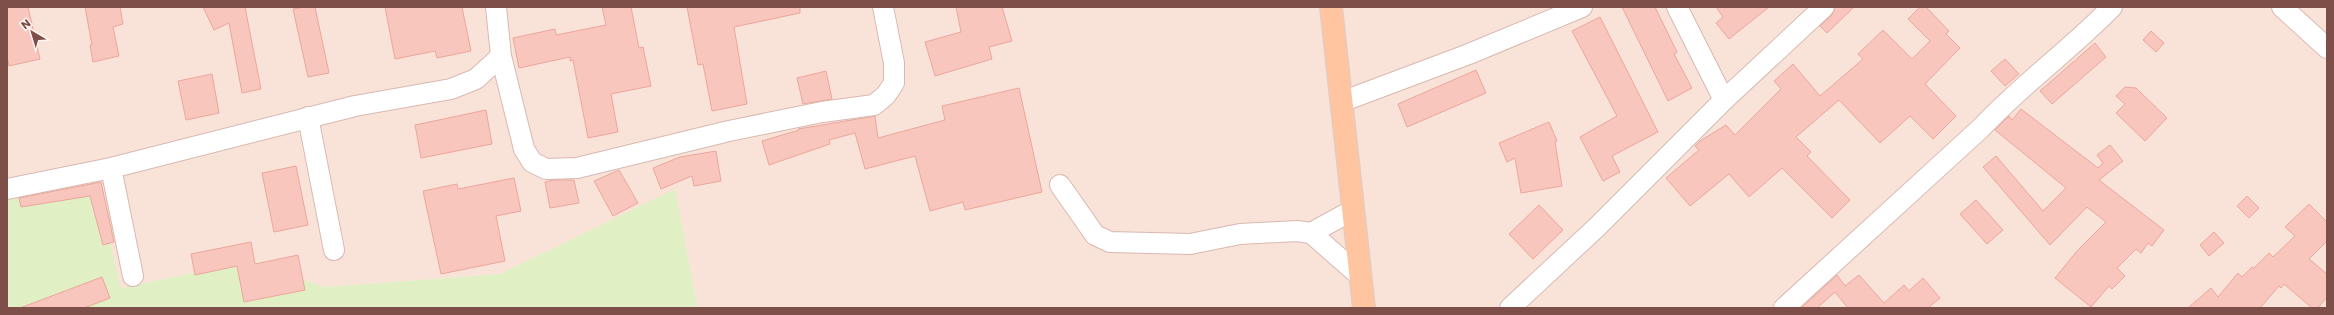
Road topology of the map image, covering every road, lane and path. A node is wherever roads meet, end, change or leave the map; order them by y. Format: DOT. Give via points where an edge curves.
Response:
graph roads {
  1 [pos="496,7"];
  2 [pos="883,7"];
  3 [pos="1331,7"];
  4 [pos="1582,7"];
  5 [pos="1677,7"];
  6 [pos="1824,7"];
  7 [pos="2112,7"];
  8 [pos="2282,7"];
  9 [pos="2327,48"];
  10 [pos="501,56"];
  11 [pos="1724,100"];
  12 [pos="1341,102"];
  13 [pos="308,117"];
  14 [pos="111,168"];
  15 [pos="1060,185"];
  16 [pos="7,189"];
  17 [pos="1353,210"];
  18 [pos="1311,233"];
  19 [pos="334,250"];
  20 [pos="133,276"];
  21 [pos="1360,276"];
  22 [pos="1364,308"];
  23 [pos="1510,308"];
  24 [pos="1784,308"];
  1 -- 10 [label="street"];
  2 -- 10 [label="street" via="894,63 894,83 886,95 874,105 822,112 729,131 577,168 546,169 532,162 526,155"];
  3 -- 12 [label="main road"];
  4 -- 12 [label="street" via="1469,54"];
  5 -- 11 [label="street"];
  6 -- 11 [label="street"];
  7 -- 24 [label="street"];
  8 -- 9 [label="street"];
  10 -- 13 [label="street" via="476,79 463,86"];
  11 -- 23 [label="street" via="1635,190"];
  12 -- 17 [label="main road"];
  13 -- 14 [label="street"];
  13 -- 19 [label="street"];
  14 -- 16 [label="street"];
  14 -- 20 [label="street"];
  15 -- 18 [label="street" via="1095,234 1110,242 1190,244 1268,231"];
  17 -- 18 [label="street"];
  17 -- 21 [label="main road"];
  18 -- 21 [label="street"];
  21 -- 22 [label="main road"];
}
